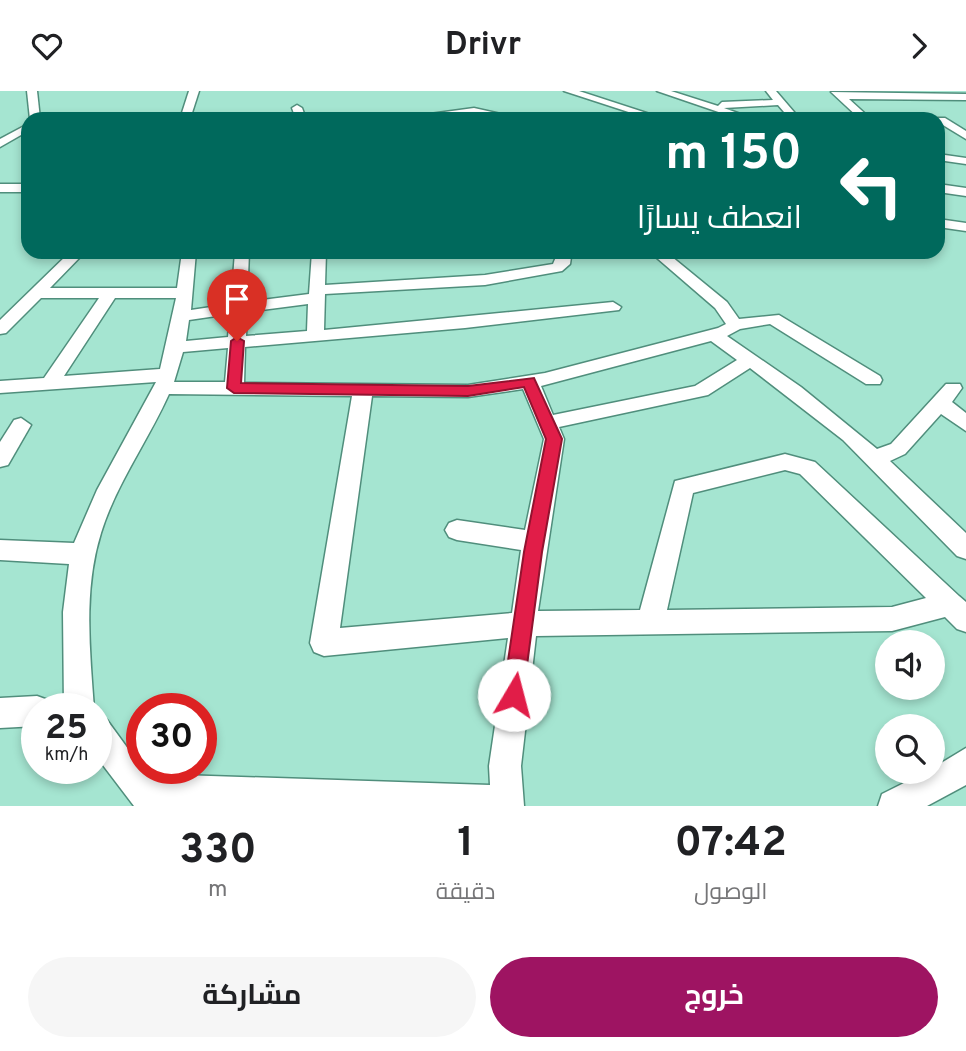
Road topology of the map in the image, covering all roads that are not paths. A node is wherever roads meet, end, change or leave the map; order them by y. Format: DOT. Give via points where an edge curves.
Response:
graph roads {
  1 [pos="32,91"];
  2 [pos="194,91"];
  3 [pos="569,91"];
  4 [pos="662,91"];
  5 [pos="771,91"];
  6 [pos="837,93"];
  7 [pos="966,97"];
  8 [pos="780,101"];
  9 [pos="616,104"];
  10 [pos="710,105"];
  11 [pos="297,108"];
  12 [pos="34,112"];
  13 [pos="187,112"];
  14 [pos="298,112"];
  15 [pos="450,112"];
  16 [pos="491,112"];
  17 [pos="605,112"];
  18 [pos="639,112"];
  19 [pos="730,112"];
  20 [pos="789,112"];
  21 [pos="858,112"];
  22 [pos="945,120"];
  23 [pos="966,120"];
  24 [pos="945,123"];
  25 [pos="21,131"];
  26 [pos="966,136"];
  27 [pos="0,144"];
  28 [pos="945,158"];
  29 [pos="966,161"];
  30 [pos="0,188"];
  31 [pos="21,188"];
  32 [pos="945,189"];
  33 [pos="966,192"];
  34 [pos="945,224"];
  35 [pos="966,227"];
  36 [pos="71,259"];
  37 [pos="188,259"];
  38 [pos="242,259"];
  39 [pos="318,259"];
  40 [pos="564,259"];
  41 [pos="665,259"];
  42 [pos="37,293"];
  43 [pos="184,293"];
  44 [pos="315,294"];
  45 [pos="109,295"];
  46 [pos="612,307"];
  47 [pos="239,308"];
  48 [pos="181,316"];
  49 [pos="735,325"];
  50 [pos="0,329"];
  51 [pos="714,335"];
  52 [pos="315,336"];
  53 [pos="237,341"];
  54 [pos="177,347"];
  55 [pos="750,360"];
  56 [pos="873,380"];
  57 [pos="165,381"];
  58 [pos="529,381"];
  59 [pos="50,383"];
  60 [pos="0,387"];
  61 [pos="234,388"];
  62 [pos="363,390"];
  63 [pos="547,423"];
  64 [pos="966,424"];
  65 [pos="21,425"];
  66 [pos="877,458"];
  67 [pos="0,459"];
  68 [pos="457,530"];
  69 [pos="535,542"];
  70 [pos="966,549"];
  71 [pos="0,550"];
  72 [pos="83,554"];
  73 [pos="958,612"];
  74 [pos="651,621"];
  75 [pos="524,624"];
  76 [pos="78,693"];
  77 [pos="21,712"];
  78 [pos="0,713"];
  79 [pos="112,752"];
  80 [pos="966,764"];
  81 [pos="148,798"];
  82 [pos="508,804"];
  83 [pos="894,806"];
  1 -- 12 [label="street"];
  2 -- 13 [label="street"];
  3 -- 9 [label="street"];
  4 -- 10 [label="street"];
  5 -- 8 [label="street"];
  6 -- 7 [label="street"];
  6 -- 21 [label="street"];
  8 -- 10 [label="street"];
  8 -- 20 [label="street"];
  9 -- 17 [label="street"];
  9 -- 18 [label="street"];
  10 -- 19 [label="street"];
  11 -- 14 [label="street"];
  15 -- 16 [label="street"];
  22 -- 23 [label="street"];
  24 -- 26 [label="street"];
  25 -- 27 [label="street"];
  28 -- 29 [label="street"];
  30 -- 31 [label="street"];
  32 -- 33 [label="street"];
  34 -- 35 [label="street"];
  36 -- 42 [label="street"];
  37 -- 43 [label="street"];
  38 -- 47 [label="street"];
  39 -- 44 [label="street"];
  40 -- 44 [label="street" via="558,268 485,280"];
  41 -- 49 [label="street" via="721,305"];
  42 -- 45 [label="street"];
  42 -- 50 [label="street"];
  43 -- 45 [label="street"];
  43 -- 48 [label="street"];
  44 -- 47 [label="street"];
  44 -- 52 [label="street"];
  45 -- 59 [label="street"];
  46 -- 52 [label="street"];
  47 -- 48 [label="street"];
  47 -- 53 [label="street"];
  48 -- 54 [label="street"];
  49 -- 51 [label="street"];
  49 -- 56 [label="street" via="772,319"];
  51 -- 55 [label="street"];
  51 -- 58 [label="street"];
  52 -- 53 [label="street"];
  53 -- 54 [label="street"];
  53 -- 61 [label="street"];
  54 -- 57 [label="street"];
  55 -- 63 [label="street" via="701,391"];
  55 -- 66 [label="street"];
  57 -- 59 [label="street"];
  57 -- 61 [label="street"];
  57 -- 72 [label="street" via="110,484"];
  58 -- 62 [label="street" via="468,391"];
  58 -- 63 [label="street"];
  59 -- 60 [label="street"];
  61 -- 62 [label="street"];
  62 -- 75 [label="street" via="324,643"];
  63 -- 69 [label="street" via="554,439"];
  64 -- 66 [label="street" via="947,395 898,449"];
  65 -- 67 [label="street"];
  66 -- 70 [label="street"];
  68 -- 69 [label="street"];
  69 -- 75 [label="street"];
  71 -- 72 [label="street"];
  72 -- 76 [label="street" via="75,637"];
  73 -- 74 [label="street" via="892,619"];
  73 -- 74 [label="street" via="807,468 785,462 683,488"];
  74 -- 75 [label="street"];
  75 -- 82 [label="street" via="505,766"];
  77 -- 78 [label="street"];
  79 -- 81 [label="street"];
  80 -- 83 [label="street"];
  81 -- 82 [label="street"];
}
